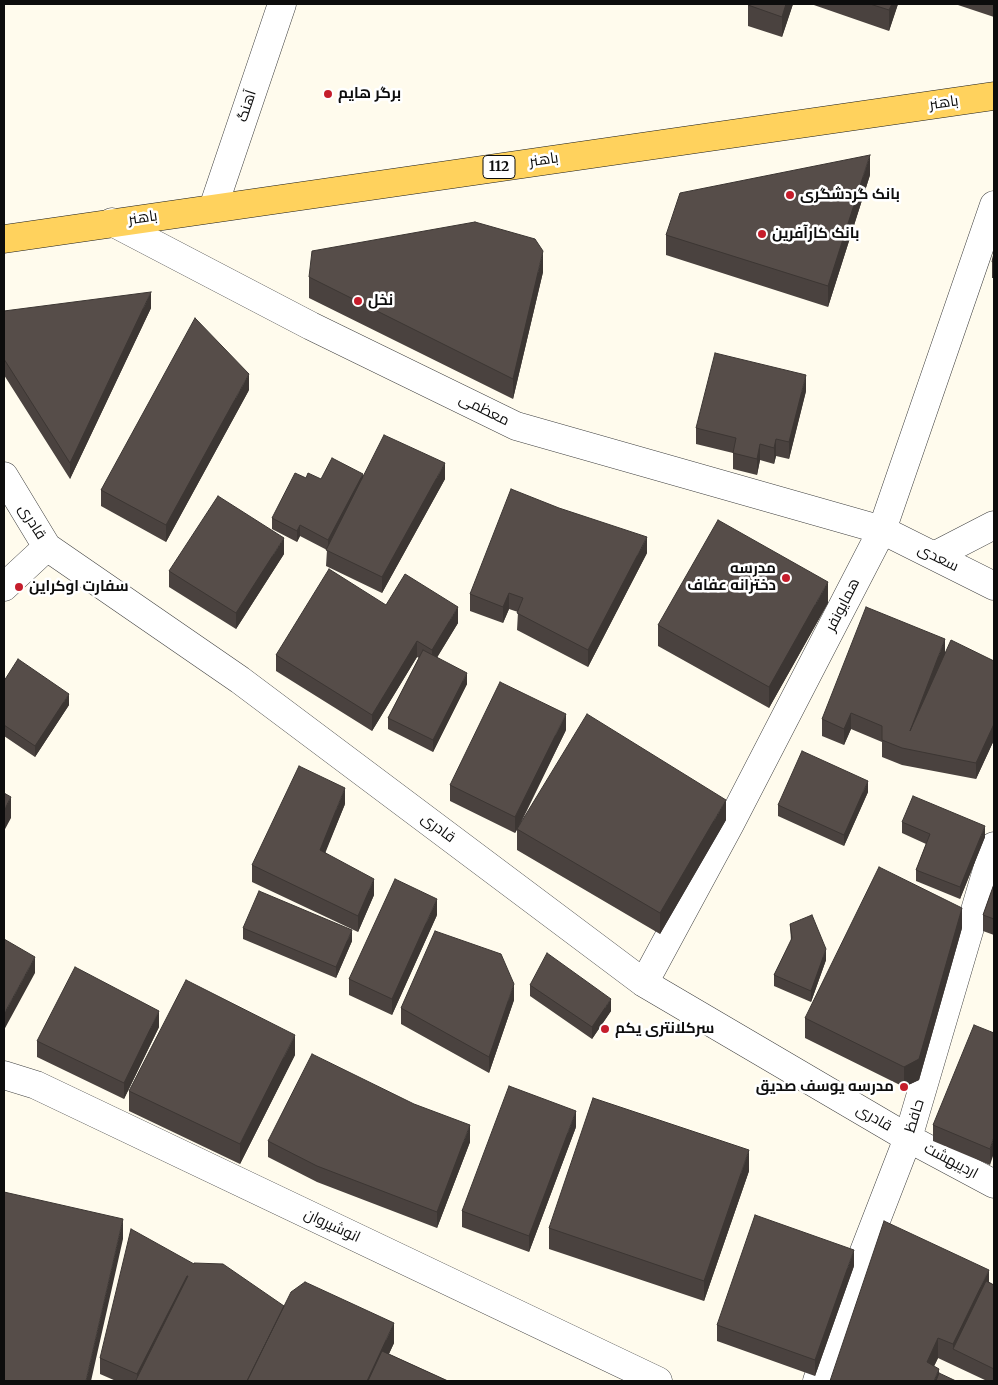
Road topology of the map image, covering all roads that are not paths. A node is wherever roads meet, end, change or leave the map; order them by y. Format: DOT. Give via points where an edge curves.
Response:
graph roads {
  1 [pos="282,4"];
  2 [pos="994,96"];
  3 [pos="994,205"];
  4 [pos="213,208"];
  5 [pos="112,222"];
  6 [pos="4,238"];
  7 [pos="4,476"];
  8 [pos="994,525"];
  9 [pos="882,530"];
  10 [pos="47,546"];
  11 [pos="934,556"];
  12 [pos="994,586"];
  13 [pos="4,587"];
  14 [pos="994,846"];
  15 [pos="644,983"];
  16 [pos="4,1075"];
  17 [pos="908,1138"];
  18 [pos="994,1184"];
  19 [pos="658,1381"];
  20 [pos="817,1381"];
  1 -- 4 [label="street, آهنگ"];
  2 -- 4 [label="main road, باهنر / 112"];
  3 -- 9 [label="street, همایونفر"];
  4 -- 5 [label="main road, باهنر / 112"];
  5 -- 6 [label="main road, باهنر / 112"];
  5 -- 9 [label="street, معظمی" via="311,326 516,426"];
  7 -- 10 [label="street, قادری"];
  8 -- 11 [label="street"];
  9 -- 11 [label="street, سعدی"];
  9 -- 15 [label="street, همایونفر"];
  10 -- 13 [label="street"];
  10 -- 15 [label="street, قادری" via="240,680"];
  11 -- 12 [label="street, سعدی"];
  14 -- 17 [label="street, حافظ"];
  15 -- 17 [label="street, قادری"];
  16 -- 19 [label="street, انوشیروان" via="36,1085"];
  17 -- 18 [label="street, اردیبهشت"];
  17 -- 20 [label="street, حافظ"];
}
